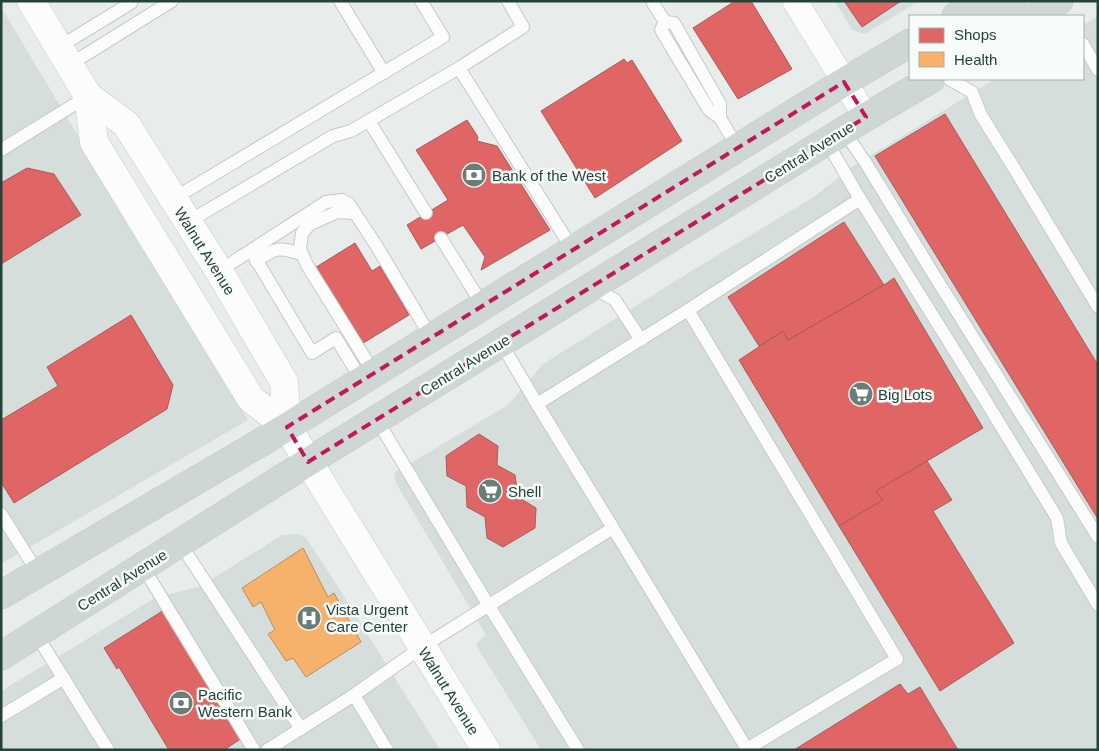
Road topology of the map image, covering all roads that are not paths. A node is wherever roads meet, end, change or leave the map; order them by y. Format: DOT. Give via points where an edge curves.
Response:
graph roads {
  1 [pos="31,1"];
  2 [pos="172,1"];
  3 [pos="340,1"];
  4 [pos="421,1"];
  5 [pos="508,1"];
  6 [pos="795,1"];
  7 [pos="981,1"];
  8 [pos="1012,1"];
  9 [pos="131,2"];
  10 [pos="654,2"];
  11 [pos="1060,4"];
  12 [pos="958,15"];
  13 [pos="996,15"];
  14 [pos="1037,15"];
  15 [pos="909,44"];
  16 [pos="1084,46"];
  17 [pos="64,56"];
  18 [pos="459,68"];
  19 [pos="1098,70"];
  20 [pos="384,73"];
  21 [pos="929,80"];
  22 [pos="951,80"];
  23 [pos="844,82"];
  24 [pos="88,96"];
  25 [pos="369,121"];
  26 [pos="846,130"];
  27 [pos="738,148"];
  28 [pos="1,150"];
  29 [pos="699,173"];
  30 [pos="173,199"];
  31 [pos="860,199"];
  32 [pos="355,213"];
  33 [pos="426,213"];
  34 [pos="188,222"];
  35 [pos="441,238"];
  36 [pos="572,250"];
  37 [pos="302,254"];
  38 [pos="254,256"];
  39 [pos="219,271"];
  40 [pos="592,287"];
  41 [pos="483,306"];
  42 [pos="1098,308"];
  43 [pos="688,310"];
  44 [pos="432,337"];
  45 [pos="641,340"];
  46 [pos="501,343"];
  47 [pos="368,377"];
  48 [pos="537,404"];
  49 [pos="377,420"];
  50 [pos="287,427"];
  51 [pos="308,462"];
  52 [pos="1,514"];
  53 [pos="613,528"];
  54 [pos="1098,536"];
  55 [pos="180,544"];
  56 [pos="143,567"];
  57 [pos="38,573"];
  58 [pos="1,595"];
  59 [pos="1098,605"];
  60 [pos="489,606"];
  61 [pos="36,634"];
  62 [pos="422,648"];
  63 [pos="1,656"];
  64 [pos="64,678"];
  65 [pos="354,695"];
  66 [pos="1,716"];
  67 [pos="300,729"];
  68 [pos="108,750"];
  69 [pos="254,750"];
  70 [pos="267,750"];
  71 [pos="387,750"];
  72 [pos="486,750"];
  73 [pos="578,750"];
  74 [pos="747,750"];
  1 -- 17 [label="street, Walnut Avenue"];
  2 -- 17 [label="lane"];
  3 -- 20 [label="lane"];
  4 -- 20 [label="lane" via="444,37"];
  5 -- 18 [label="lane" via="524,27"];
  6 -- 23 [label="street"];
  7 -- 12 [label="main road"];
  8 -- 13 [label="main road"];
  9 -- 17 [label="lane"];
  10 -- 27 [label="lane" via="665,22 661,30 709,110 720,118"];
  11 -- 14 [label="main road"];
  15 -- 23 [label="main road"];
  16 -- 19 [label="lane"];
  17 -- 24 [label="street, Walnut Avenue"];
  18 -- 25 [label="lane"];
  18 -- 36 [label="lane"];
  20 -- 30 [label="lane"];
  21 -- 26 [label="main road, Central Avenue"];
  22 -- 42 [label="lane" via="972,92 981,115"];
  23 -- 26 [label="street"];
  23 -- 27 [label="main road"];
  24 -- 28 [label="lane"];
  24 -- 30 [label="street, Walnut Avenue" via="126,124"];
  24 -- 50 [label="street, Walnut Avenue" via="94,142 251,399"];
  25 -- 33 [label="lane"];
  25 -- 34 [label="lane" via="352,132 333,136"];
  26 -- 31 [label="lane"];
  26 -- 40 [label="main road, Central Avenue"];
  26 -- 54 [label="lane"];
  27 -- 29 [label="main road"];
  29 -- 36 [label="main road"];
  29 -- 40 [label="main road" via="688,208 603,258 590,276"];
  30 -- 34 [label="street, Walnut Avenue"];
  31 -- 43 [label="lane"];
  31 -- 59 [label="lane" via="1057,518 1061,542"];
  32 -- 37 [label="lane" via="337,212 310,224 302,233"];
  32 -- 38 [label="lane" via="342,200 326,202"];
  32 -- 44 [label="lane"];
  34 -- 39 [label="street, Walnut Avenue"];
  35 -- 41 [label="lane"];
  36 -- 41 [label="main road"];
  37 -- 38 [label="lane" via="283,248"];
  37 -- 47 [label="lane"];
  38 -- 39 [label="lane"];
  38 -- 47 [label="lane" via="312,353 336,338"];
  39 -- 50 [label="street, Walnut Avenue" via="284,382"];
  40 -- 45 [label="lane" via="615,300"];
  40 -- 46 [label="main road, Central Avenue"];
  41 -- 44 [label="main road"];
  43 -- 45 [label="lane"];
  43 -- 74 [label="lane" via="897,659"];
  44 -- 47 [label="main road"];
  45 -- 48 [label="lane"];
  46 -- 48 [label="lane"];
  46 -- 49 [label="main road, Central Avenue"];
  47 -- 50 [label="main road"];
  48 -- 53 [label="lane"];
  49 -- 51 [label="main road, Central Avenue"];
  49 -- 60 [label="lane"];
  50 -- 51 [label="street, Walnut Avenue"];
  50 -- 57 [label="main road"];
  51 -- 55 [label="main road, Central Avenue"];
  51 -- 62 [label="street, Walnut Avenue"];
  52 -- 57 [label="lane"];
  53 -- 60 [label="lane"];
  53 -- 74 [label="lane"];
  55 -- 56 [label="main road, Central Avenue"];
  55 -- 67 [label="lane"];
  56 -- 61 [label="main road, Central Avenue"];
  56 -- 69 [label="lane"];
  57 -- 58 [label="main road"];
  60 -- 62 [label="lane"];
  60 -- 73 [label="lane"];
  61 -- 63 [label="main road, Central Avenue"];
  61 -- 64 [label="lane"];
  62 -- 65 [label="lane"];
  62 -- 72 [label="street, Walnut Avenue"];
  64 -- 66 [label="lane"];
  64 -- 68 [label="lane"];
  65 -- 67 [label="lane"];
  65 -- 71 [label="lane"];
  67 -- 70 [label="lane"];
}
